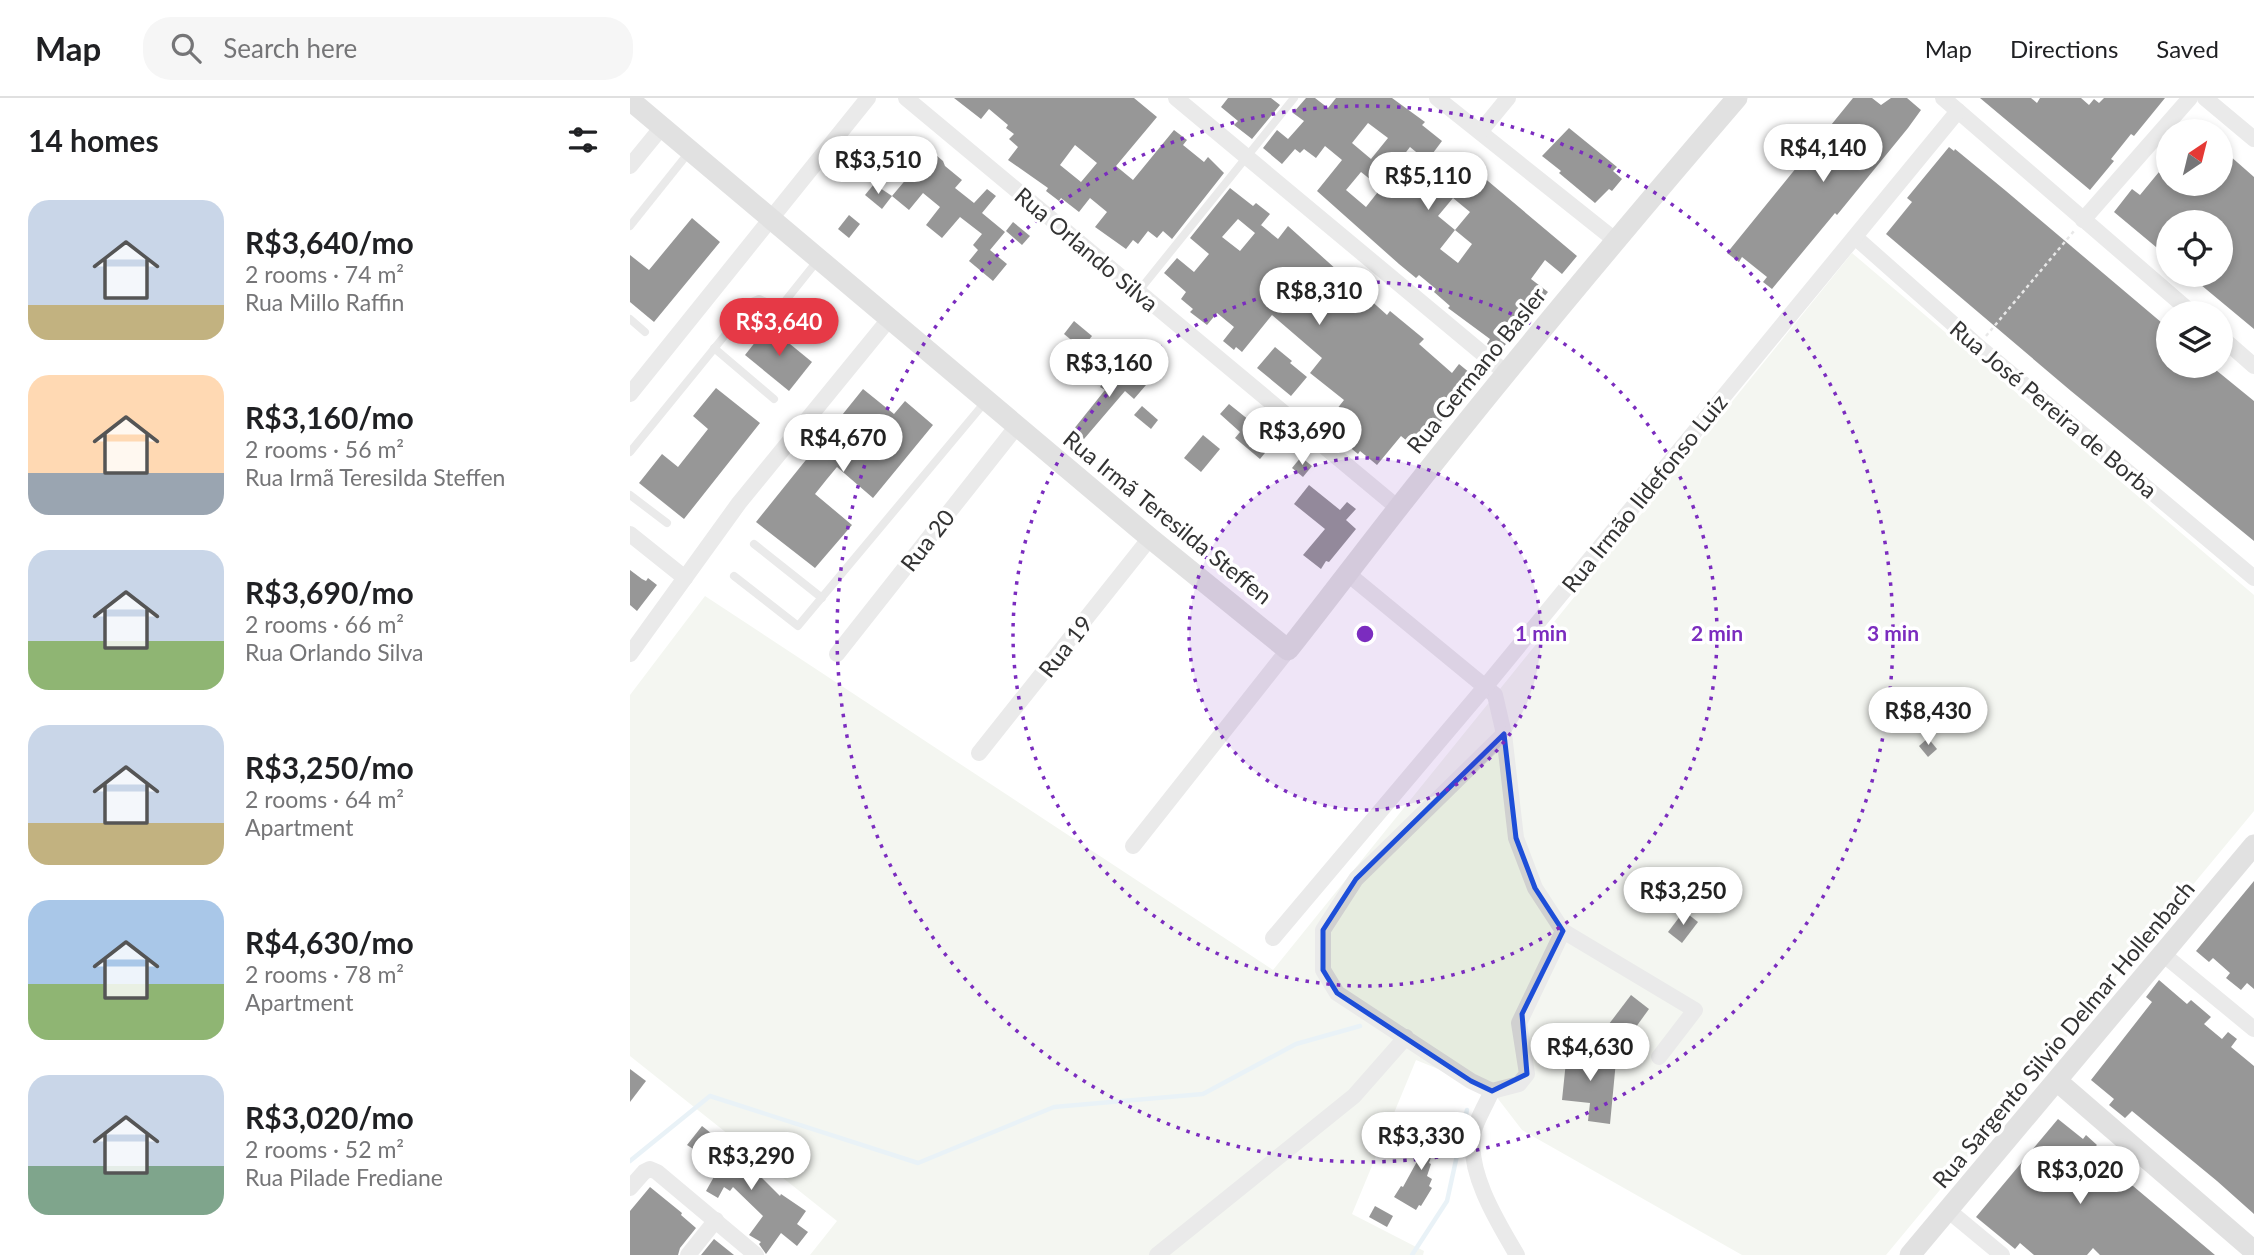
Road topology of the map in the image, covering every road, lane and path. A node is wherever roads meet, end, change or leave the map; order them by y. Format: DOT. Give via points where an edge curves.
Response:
graph roads {
  1 [pos="869,98"];
  2 [pos="906,98"];
  3 [pos="1176,98"];
  4 [pos="1294,98"];
  5 [pos="1437,98"];
  6 [pos="1508,98"];
  7 [pos="1737,98"];
  8 [pos="1943,98"];
  9 [pos="2190,98"];
  10 [pos="2205,98"];
  11 [pos="630,100"];
  12 [pos="1958,111"];
  13 [pos="662,127"];
  14 [pos="1480,132"];
  15 [pos="2254,139"];
  16 [pos="690,151"];
  17 [pos="1246,156"];
  18 [pos="630,166"];
  19 [pos="772,219"];
  20 [pos="2083,220"];
  21 [pos="630,226"];
  22 [pos="1855,237"];
  23 [pos="1615,240"];
  24 [pos="819,259"];
  25 [pos="1138,292"];
  26 [pos="2178,301"];
  27 [pos="890,318"];
  28 [pos="630,319"];
  29 [pos="645,332"];
  30 [pos="1978,346"];
  31 [pos="714,348"];
  32 [pos="2233,348"];
  33 [pos="2254,366"];
  34 [pos="1506,373"];
  35 [pos="630,394"];
  36 [pos="774,399"];
  37 [pos="987,400"];
  38 [pos="1017,426"];
  39 [pos="630,452"];
  40 [pos="630,495"];
  41 [pos="1398,508"];
  42 [pos="667,523"];
  43 [pos="630,534"];
  44 [pos="1150,538"];
  45 [pos="754,544"];
  46 [pos="1348,574"];
  47 [pos="733,576"];
  48 [pos="685,578"];
  49 [pos="2254,578"];
  50 [pos="822,598"];
  51 [pos="1288,650"];
  52 [pos="630,654"];
  53 [pos="837,654"];
  54 [pos="1485,687"];
  55 [pos="1504,734"];
  56 [pos="979,753"];
  57 [pos="2254,845"];
  58 [pos="1133,846"];
  59 [pos="1563,931"];
  60 [pos="1273,938"];
  61 [pos="2164,955"];
  62 [pos="2254,1029"];
  63 [pos="1406,1037"];
  64 [pos="1659,1057"];
  65 [pos="2057,1082"];
  66 [pos="1492,1091"];
  67 [pos="630,1188"];
  68 [pos="1949,1211"];
  69 [pos="716,1220"];
  70 [pos="2254,1251"];
  71 [pos="688,1255"];
  72 [pos="756,1255"];
  73 [pos="1157,1255"];
  74 [pos="1517,1255"];
  75 [pos="1910,1255"];
  76 [pos="2002,1255"];
  1 -- 19 [label="street"];
  2 -- 25 [label="street, Rua Orlando Silva"];
  3 -- 17 [label="street"];
  4 -- 17 [label="lane"];
  5 -- 14 [label="street"];
  6 -- 14 [label="street"];
  7 -- 23 [label="street, Rua Germano Basler"];
  8 -- 12 [label="street"];
  9 -- 20 [label="street"];
  10 -- 15 [label="street"];
  11 -- 13 [label="street, Rua Irmã Teresilda Steffen"];
  12 -- 20 [label="street"];
  12 -- 22 [label="street, Rua Irmão Ildefonso Luiz"];
  13 -- 16 [label="street, Rua Irmã Teresilda Steffen"];
  13 -- 18 [label="street"];
  14 -- 23 [label="street"];
  16 -- 19 [label="street, Rua Irmã Teresilda Steffen"];
  16 -- 21 [label="lane"];
  17 -- 25 [label="lane"];
  17 -- 34 [label="street"];
  19 -- 24 [label="street, Rua Irmã Teresilda Steffen"];
  19 -- 35 [label="street"];
  20 -- 26 [label="street"];
  20 -- 30 [label="path"];
  22 -- 30 [label="street, Rua José Pereira de Borba"];
  22 -- 54 [label="street, Rua Irmão Ildefonso Luiz"];
  23 -- 34 [label="street, Rua Germano Basler"];
  24 -- 27 [label="street, Rua Irmã Teresilda Steffen"];
  24 -- 31 [label="lane" via="782,305 755,299"];
  25 -- 41 [label="street, Rua Orlando Silva"];
  27 -- 37 [label="street, Rua Irmã Teresilda Steffen"];
  27 -- 48 [label="street" via="739,503"];
  28 -- 29 [label="lane"];
  30 -- 49 [label="street, Rua José Pereira de Borba"];
  31 -- 36 [label="lane"];
  31 -- 39 [label="lane"];
  32 -- 33 [label="street"];
  34 -- 41 [label="street, Rua Germano Basler"];
  37 -- 38 [label="street, Rua Irmã Teresilda Steffen"];
  37 -- 50 [label="lane"];
  38 -- 44 [label="street, Rua Irmã Teresilda Steffen"];
  38 -- 53 [label="street, Rua 20"];
  40 -- 42 [label="lane"];
  41 -- 46 [label="street, Rua Germano Basler"];
  43 -- 48 [label="street"];
  44 -- 51 [label="street, Rua Irmã Teresilda Steffen"];
  44 -- 56 [label="street, Rua 19"];
  45 -- 50 [label="lane"];
  46 -- 51 [label="street, Rua Germano Basler"];
  46 -- 54 [label="street"];
  47 -- 50 [label="lane" via="798,626"];
  48 -- 52 [label="street"];
  51 -- 58 [label="street, Rua Germano Basler"];
  54 -- 55 [label="street" via="1495,695"];
  54 -- 60 [label="street, Rua Irmão Ildefonso Luiz"];
  55 -- 59 [label="street" via="1516,838 1535,888"];
  55 -- 63 [label="street" via="1356,879 1323,930 1322,970 1337,993"];
  57 -- 61 [label="street, Rua Sargento Silvio Delmar Hollenbach"];
  59 -- 64 [label="street" via="1695,1010"];
  59 -- 66 [label="street" via="1520,1023 1527,1074 1520,1084"];
  61 -- 62 [label="street"];
  61 -- 65 [label="street, Rua Sargento Silvio Delmar Hollenbach"];
  63 -- 66 [label="street"];
  63 -- 73 [label="street" via="1354,1096"];
  65 -- 68 [label="street, Rua Sargento Silvio Delmar Hollenbach"];
  65 -- 70 [label="street"];
  66 -- 74 [label="street" via="1474,1131 1474,1162 1480,1186"];
  67 -- 69 [label="street" via="650,1169"];
  68 -- 75 [label="street, Rua Sargento Silvio Delmar Hollenbach"];
  68 -- 76 [label="street"];
  69 -- 71 [label="street"];
  69 -- 72 [label="street"];
}
